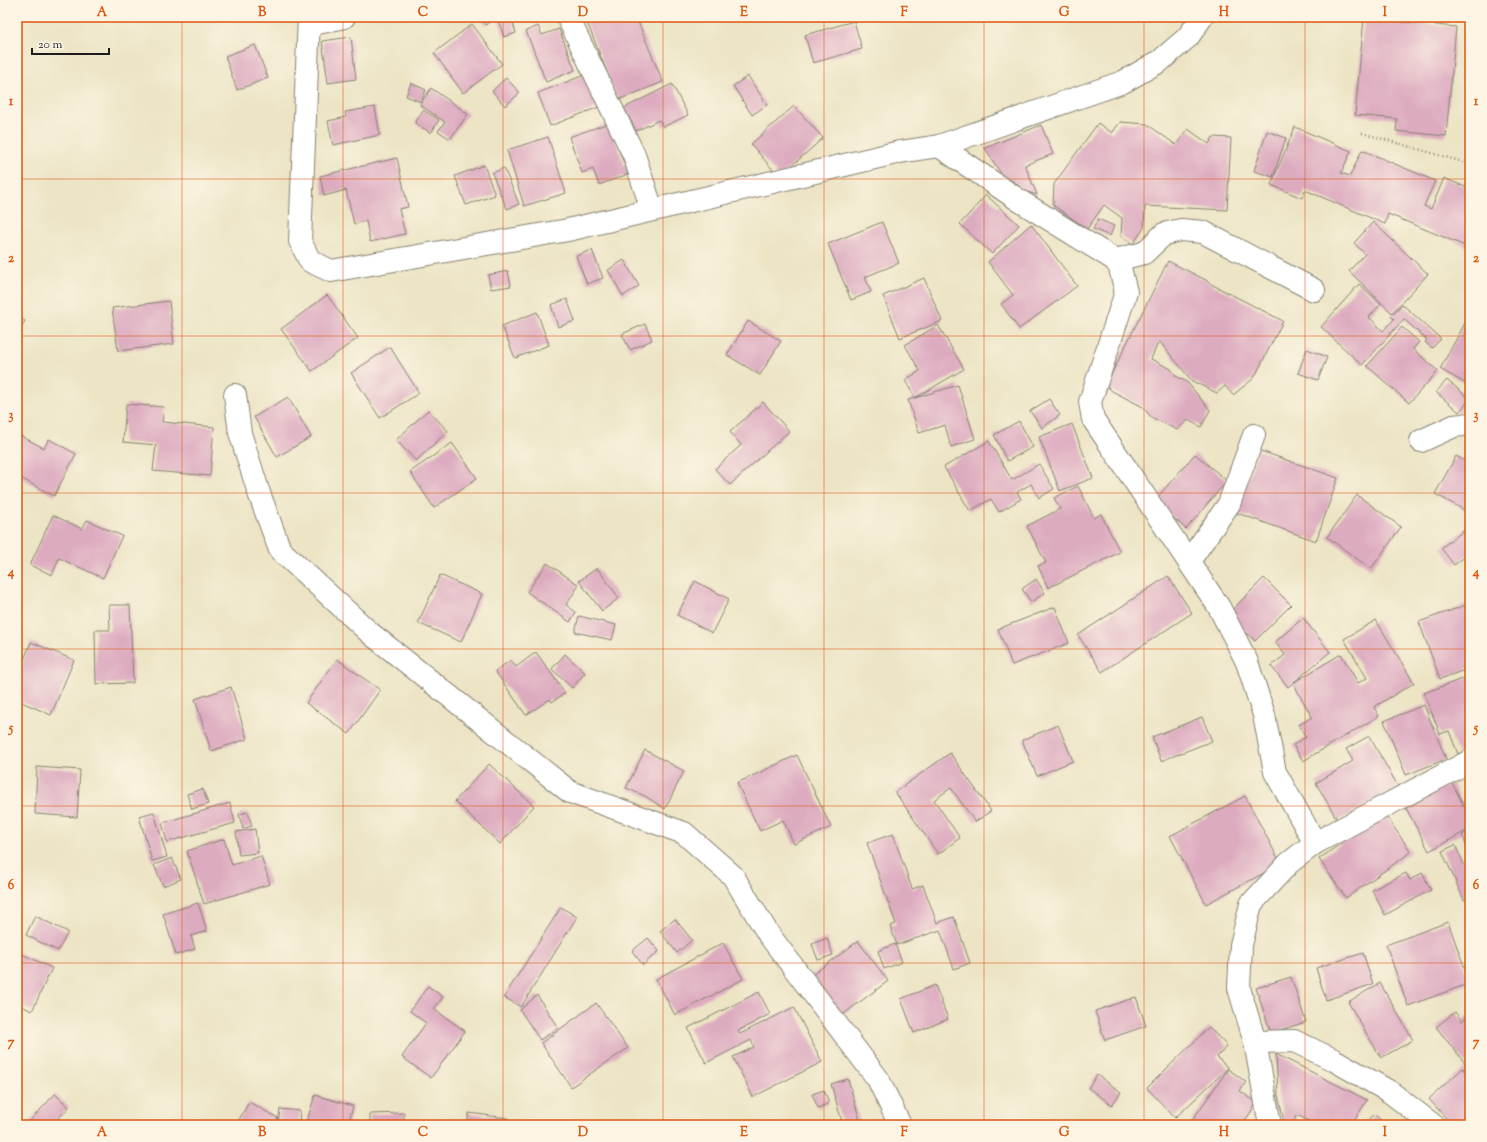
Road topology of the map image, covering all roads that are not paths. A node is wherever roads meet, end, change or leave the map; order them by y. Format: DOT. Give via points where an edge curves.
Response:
graph roads {
  1 [pos="344,17"];
  2 [pos="568,17"];
  3 [pos="1202,17"];
  4 [pos="309,21"];
  5 [pos="939,146"];
  6 [pos="652,210"];
  7 [pos="1115,260"];
  8 [pos="1314,290"];
  9 [pos="235,395"];
  10 [pos="1470,424"];
  11 [pos="1254,435"];
  12 [pos="1421,441"];
  13 [pos="1189,561"];
  14 [pos="1470,761"];
  15 [pos="1315,843"];
  16 [pos="1255,1042"];
  17 [pos="900,1125"];
  18 [pos="1270,1125"];
  19 [pos="1433,1125"];
  1 -- 4 [label="street"];
  2 -- 6 [label="street" via="634,155"];
  3 -- 5 [label="street" via="1188,38 1160,61 1123,82"];
  4 -- 6 [label="street" via="300,242 310,261 331,271 568,230"];
  5 -- 6 [label="street" via="900,152"];
  5 -- 7 [label="street" via="1020,201"];
  7 -- 8 [label="street" via="1144,253 1164,234 1181,230 1203,232"];
  7 -- 13 [label="street" via="1120,268 1126,292 1090,402 1093,419"];
  9 -- 17 [label="street" via="240,433 280,550 370,633 570,792 684,833 733,876 769,935 878,1079"];
  10 -- 12 [label="street" via="1454,426"];
  11 -- 13 [label="street" via="1229,504"];
  13 -- 15 [label="street" via="1219,607 1247,662 1264,715 1275,772"];
  14 -- 15 [label="street"];
  15 -- 16 [label="street" via="1289,863 1250,904 1241,945 1239,988"];
  16 -- 18 [label="street"];
  16 -- 19 [label="street" via="1294,1041 1390,1092"];
}
